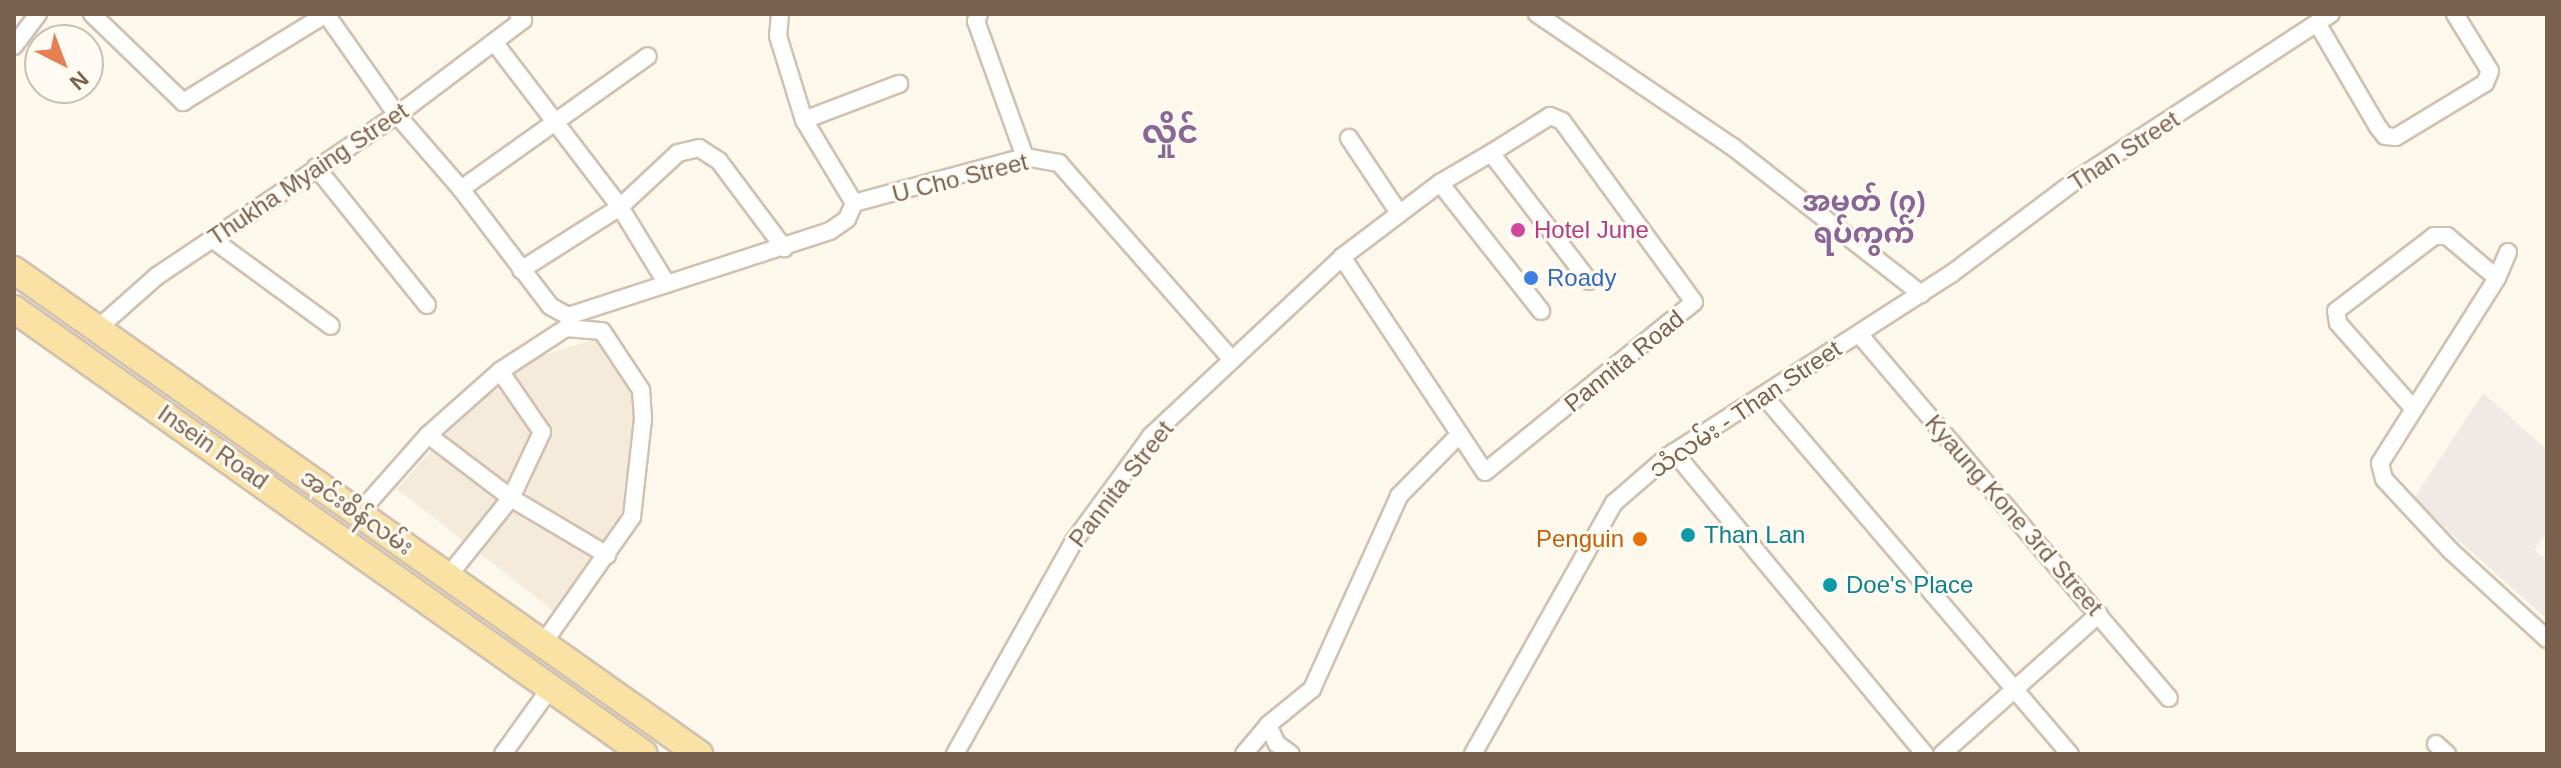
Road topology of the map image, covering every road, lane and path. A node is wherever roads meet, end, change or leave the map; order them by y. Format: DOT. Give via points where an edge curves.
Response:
graph roads {
  1 [pos="38,14"];
  2 [pos="92,14"];
  3 [pos="326,14"];
  4 [pos="780,14"];
  5 [pos="2455,14"];
  6 [pos="1543,16"];
  7 [pos="520,17"];
  8 [pos="978,17"];
  9 [pos="2324,18"];
  10 [pos="494,42"];
  11 [pos="14,46"];
  12 [pos="648,56"];
  13 [pos="899,84"];
  14 [pos="397,115"];
  15 [pos="804,120"];
  16 [pos="551,122"];
  17 [pos="1349,138"];
  18 [pos="1491,153"];
  19 [pos="1025,157"];
  20 [pos="316,167"];
  21 [pos="1440,183"];
  22 [pos="461,189"];
  23 [pos="854,203"];
  24 [pos="620,207"];
  25 [pos="1399,213"];
  26 [pos="212,239"];
  27 [pos="784,248"];
  28 [pos="2508,252"];
  29 [pos="1342,257"];
  30 [pos="521,270"];
  31 [pos="22,275"];
  32 [pos="2497,278"];
  33 [pos="1589,281"];
  34 [pos="667,284"];
  35 [pos="1921,294"];
  36 [pos="427,305"];
  37 [pos="14,308"];
  38 [pos="1541,311"];
  39 [pos="331,326"];
  40 [pos="96,330"];
  41 [pos="1859,334"];
  42 [pos="1232,360"];
  43 [pos="500,371"];
  44 [pos="1764,396"];
  45 [pos="2412,407"];
  46 [pos="428,435"];
  47 [pos="1459,435"];
  48 [pos="1674,452"];
  49 [pos="511,498"];
  50 [pos="359,513"];
  51 [pos="607,555"];
  52 [pos="449,575"];
  53 [pos="2099,614"];
  54 [pos="2547,639"];
  55 [pos="544,642"];
  56 [pos="571,665"];
  57 [pos="551,687"];
  58 [pos="2013,688"];
  59 [pos="2169,698"];
  60 [pos="1268,725"];
  61 [pos="503,754"];
  62 [pos="644,754"];
  63 [pos="699,754"];
  64 [pos="955,754"];
  65 [pos="1244,754"];
  66 [pos="1291,754"];
  67 [pos="1473,754"];
  68 [pos="1925,754"];
  69 [pos="1942,754"];
  70 [pos="2070,754"];
  1 -- 11 [label="street"];
  2 -- 3 [label="street" via="183,102"];
  3 -- 14 [label="street"];
  4 -- 15 [label="street" via="778,36"];
  5 -- 9 [label="street" via="2490,71 2485,83 2396,137 2385,136 2378,127"];
  6 -- 35 [label="street" via="1733,147"];
  7 -- 10 [label="street, Thukha Myaing Street"];
  8 -- 19 [label="street"];
  9 -- 35 [label="street, Than Street" via="2076,180"];
  10 -- 14 [label="street, Thukha Myaing Street"];
  10 -- 16 [label="street"];
  12 -- 16 [label="street"];
  13 -- 15 [label="street"];
  14 -- 20 [label="street, Thukha Myaing Street"];
  14 -- 22 [label="street"];
  15 -- 23 [label="street"];
  16 -- 22 [label="street"];
  16 -- 24 [label="street"];
  17 -- 25 [label="street"];
  18 -- 21 [label="street, Pannita Street"];
  18 -- 33 [label="street"];
  18 -- 47 [label="street, Pannita Road" via="1556,117 1694,302 1488,472"];
  19 -- 23 [label="street, U Cho Street"];
  19 -- 42 [label="street, U Cho Street" via="1059,163 1073,173"];
  20 -- 26 [label="street, Thukha Myaing Street"];
  20 -- 36 [label="street"];
  21 -- 25 [label="street, Pannita Street"];
  21 -- 38 [label="street"];
  22 -- 30 [label="street"];
  23 -- 27 [label="street" via="847,219 830,231"];
  24 -- 27 [label="street" via="678,153 699,148 719,161"];
  24 -- 30 [label="street"];
  24 -- 34 [label="street"];
  25 -- 29 [label="street, Pannita Street"];
  26 -- 39 [label="street"];
  26 -- 40 [label="street, Thukha Myaing Street" via="157,276"];
  27 -- 34 [label="street"];
  28 -- 32 [label="street"];
  29 -- 42 [label="street, Pannita Street"];
  29 -- 47 [label="street"];
  30 -- 34 [label="street" via="550,306 568,316"];
  31 -- 37 [label="street"];
  31 -- 40 [label="main road, အင်းစိန်လမ်း"];
  32 -- 45 [label="street"];
  32 -- 45 [label="street" via="2447,236 2434,236 2336,311 2338,323"];
  35 -- 41 [label="street, သံလမ်း - Than Street"];
  37 -- 57 [label="main road, Insein Road"];
  40 -- 50 [label="main road, အင်းစိန်လမ်း"];
  41 -- 44 [label="street, သံလမ်း - Than Street"];
  41 -- 53 [label="street, Kyaung Kone 3rd Street"];
  42 -- 64 [label="street, Pannita Street" via="1151,436 1074,541"];
  43 -- 46 [label="street"];
  43 -- 49 [label="street" via="542,432"];
  43 -- 51 [label="street" via="566,328 602,331 641,390 643,419 632,517"];
  44 -- 48 [label="street, သံလမ်း - Than Street"];
  44 -- 58 [label="street"];
  45 -- 54 [label="street" via="2380,463 2384,479 2451,551"];
  46 -- 49 [label="street"];
  46 -- 50 [label="street"];
  47 -- 60 [label="street" via="1399,496 1312,689"];
  48 -- 67 [label="street, သံလမ်း - Than Street" via="1614,503"];
  48 -- 68 [label="street"];
  49 -- 51 [label="street"];
  49 -- 52 [label="street"];
  50 -- 52 [label="main road, အင်းစိန်လမ်း"];
  51 -- 55 [label="street"];
  52 -- 55 [label="main road, အင်းစိန်လမ်း"];
  53 -- 58 [label="street"];
  53 -- 59 [label="street, Kyaung Kone 3rd Street"];
  55 -- 56 [label="main road, အင်းစိန်လမ်း"];
  56 -- 57 [label="main road"];
  56 -- 63 [label="main road, အင်းစိန်လမ်း"];
  57 -- 61 [label="street"];
  57 -- 62 [label="main road, Insein Road"];
  58 -- 69 [label="street"];
  58 -- 70 [label="street"];
  60 -- 65 [label="street"];
  60 -- 66 [label="street" via="1277,744"];
}
